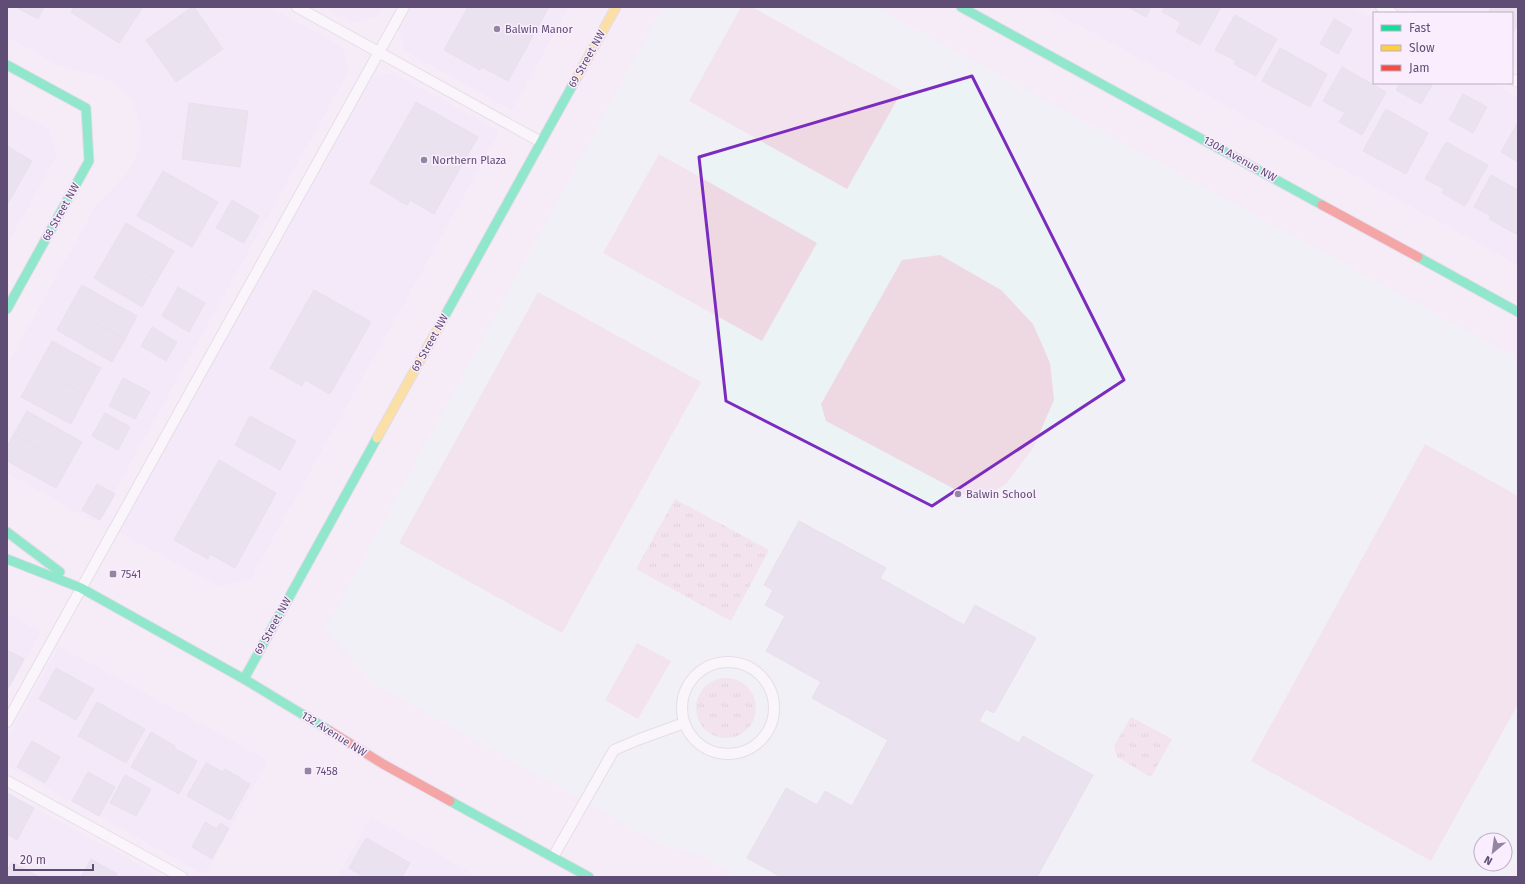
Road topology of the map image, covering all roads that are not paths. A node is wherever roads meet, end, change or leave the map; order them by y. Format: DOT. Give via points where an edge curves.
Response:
graph roads {
  1 [pos="297,7"];
  2 [pos="616,7"];
  3 [pos="961,7"];
  4 [pos="1381,7"];
  5 [pos="402,8"];
  6 [pos="1390,12"];
  7 [pos="379,52"];
  8 [pos="7,65"];
  9 [pos="540,142"];
  10 [pos="11,293"];
  11 [pos="7,309"];
  12 [pos="1518,312"];
  13 [pos="7,532"];
  14 [pos="7,559"];
  15 [pos="81,588"];
  16 [pos="244,679"];
  17 [pos="7,722"];
  18 [pos="684,723"];
  19 [pos="7,781"];
  20 [pos="553,857"];
  21 [pos="182,877"];
  22 [pos="589,877"];
  1 -- 7 [label="lane"];
  2 -- 9 [label="street, 69 Street NW"];
  3 -- 12 [label="street, 130A Avenue NW"];
  4 -- 6 [label="lane"];
  5 -- 7 [label="lane"];
  7 -- 9 [label="lane"];
  7 -- 15 [label="lane"];
  8 -- 10 [label="street, 68 Street NW" via="86,108 89,161"];
  9 -- 16 [label="street, 69 Street NW"];
  10 -- 11 [label="street, 68 Street NW"];
  13 -- 15 [label="street, 132 Avenue NW"];
  14 -- 15 [label="street, 132 Avenue NW"];
  15 -- 16 [label="street, 132 Avenue NW"];
  15 -- 17 [label="lane"];
  16 -- 20 [label="street, 132 Avenue NW" via="383,764"];
  18 -- 18 [label="lane" via="699,745 711,752 724,755 750,750 760,742 773,719 772,694 758,672 734,662 720,662 696,674 688,684 682,696 681,710"];
  18 -- 20 [label="lane" via="614,750"];
  19 -- 21 [label="lane"];
  20 -- 22 [label="street, 132 Avenue NW"];
}
